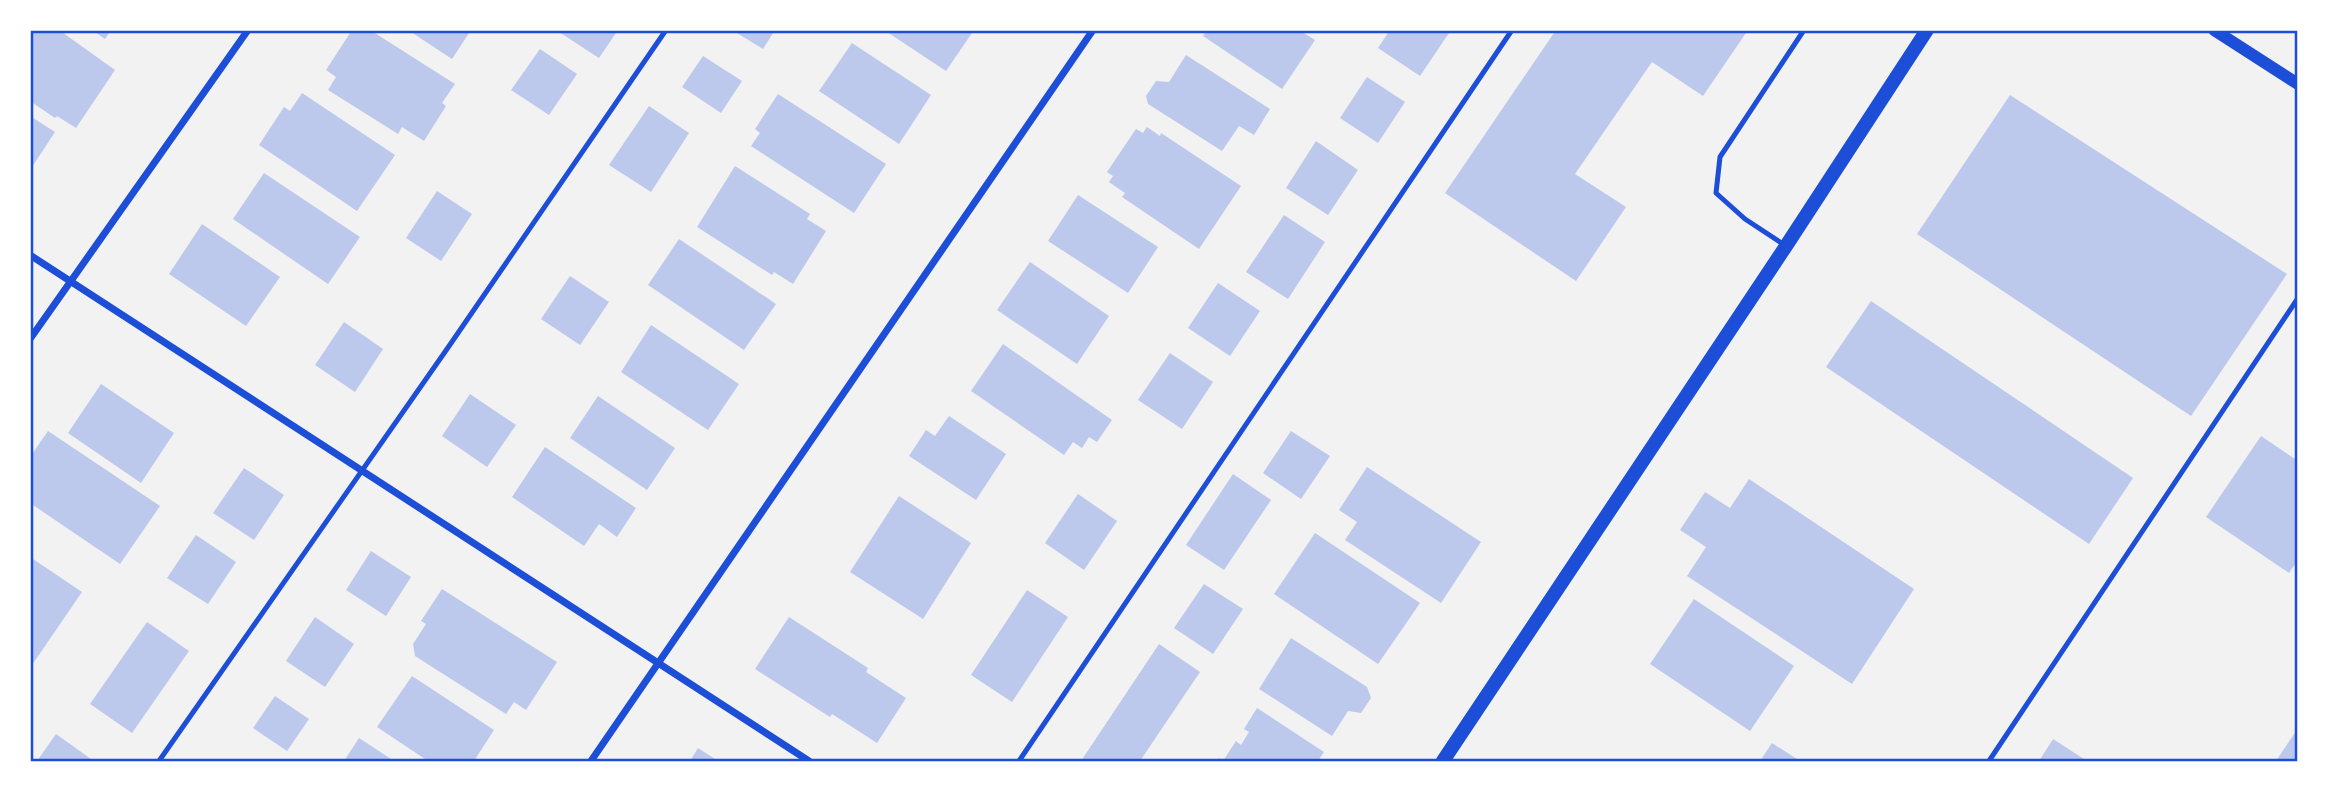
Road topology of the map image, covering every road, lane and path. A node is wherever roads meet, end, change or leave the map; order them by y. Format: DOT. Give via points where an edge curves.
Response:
graph roads {
  1 [pos="248,30"];
  2 [pos="666,30"];
  3 [pos="1093,30"];
  4 [pos="1512,30"];
  5 [pos="1804,30"];
  6 [pos="1927,30"];
  7 [pos="2214,30"];
  8 [pos="2298,84"];
  9 [pos="1786,246"];
  10 [pos="30,255"];
  11 [pos="71,281"];
  12 [pos="2298,298"];
  13 [pos="30,339"];
  14 [pos="362,470"];
  15 [pos="659,662"];
  16 [pos="159,761"];
  17 [pos="591,761"];
  18 [pos="809,761"];
  19 [pos="1019,761"];
  20 [pos="1443,761"];
  21 [pos="1989,761"];
  1 -- 11 [label="street"];
  2 -- 14 [label="lane"];
  3 -- 15 [label="street"];
  4 -- 19 [label="lane"];
  5 -- 9 [label="lane" via="1720,157 1716,194"];
  6 -- 9 [label="main road"];
  7 -- 8 [label="street"];
  9 -- 20 [label="main road"];
  10 -- 11 [label="street"];
  11 -- 13 [label="street"];
  11 -- 14 [label="street"];
  12 -- 21 [label="lane"];
  14 -- 15 [label="street"];
  14 -- 16 [label="lane"];
  15 -- 17 [label="street"];
  15 -- 18 [label="street"];
}
